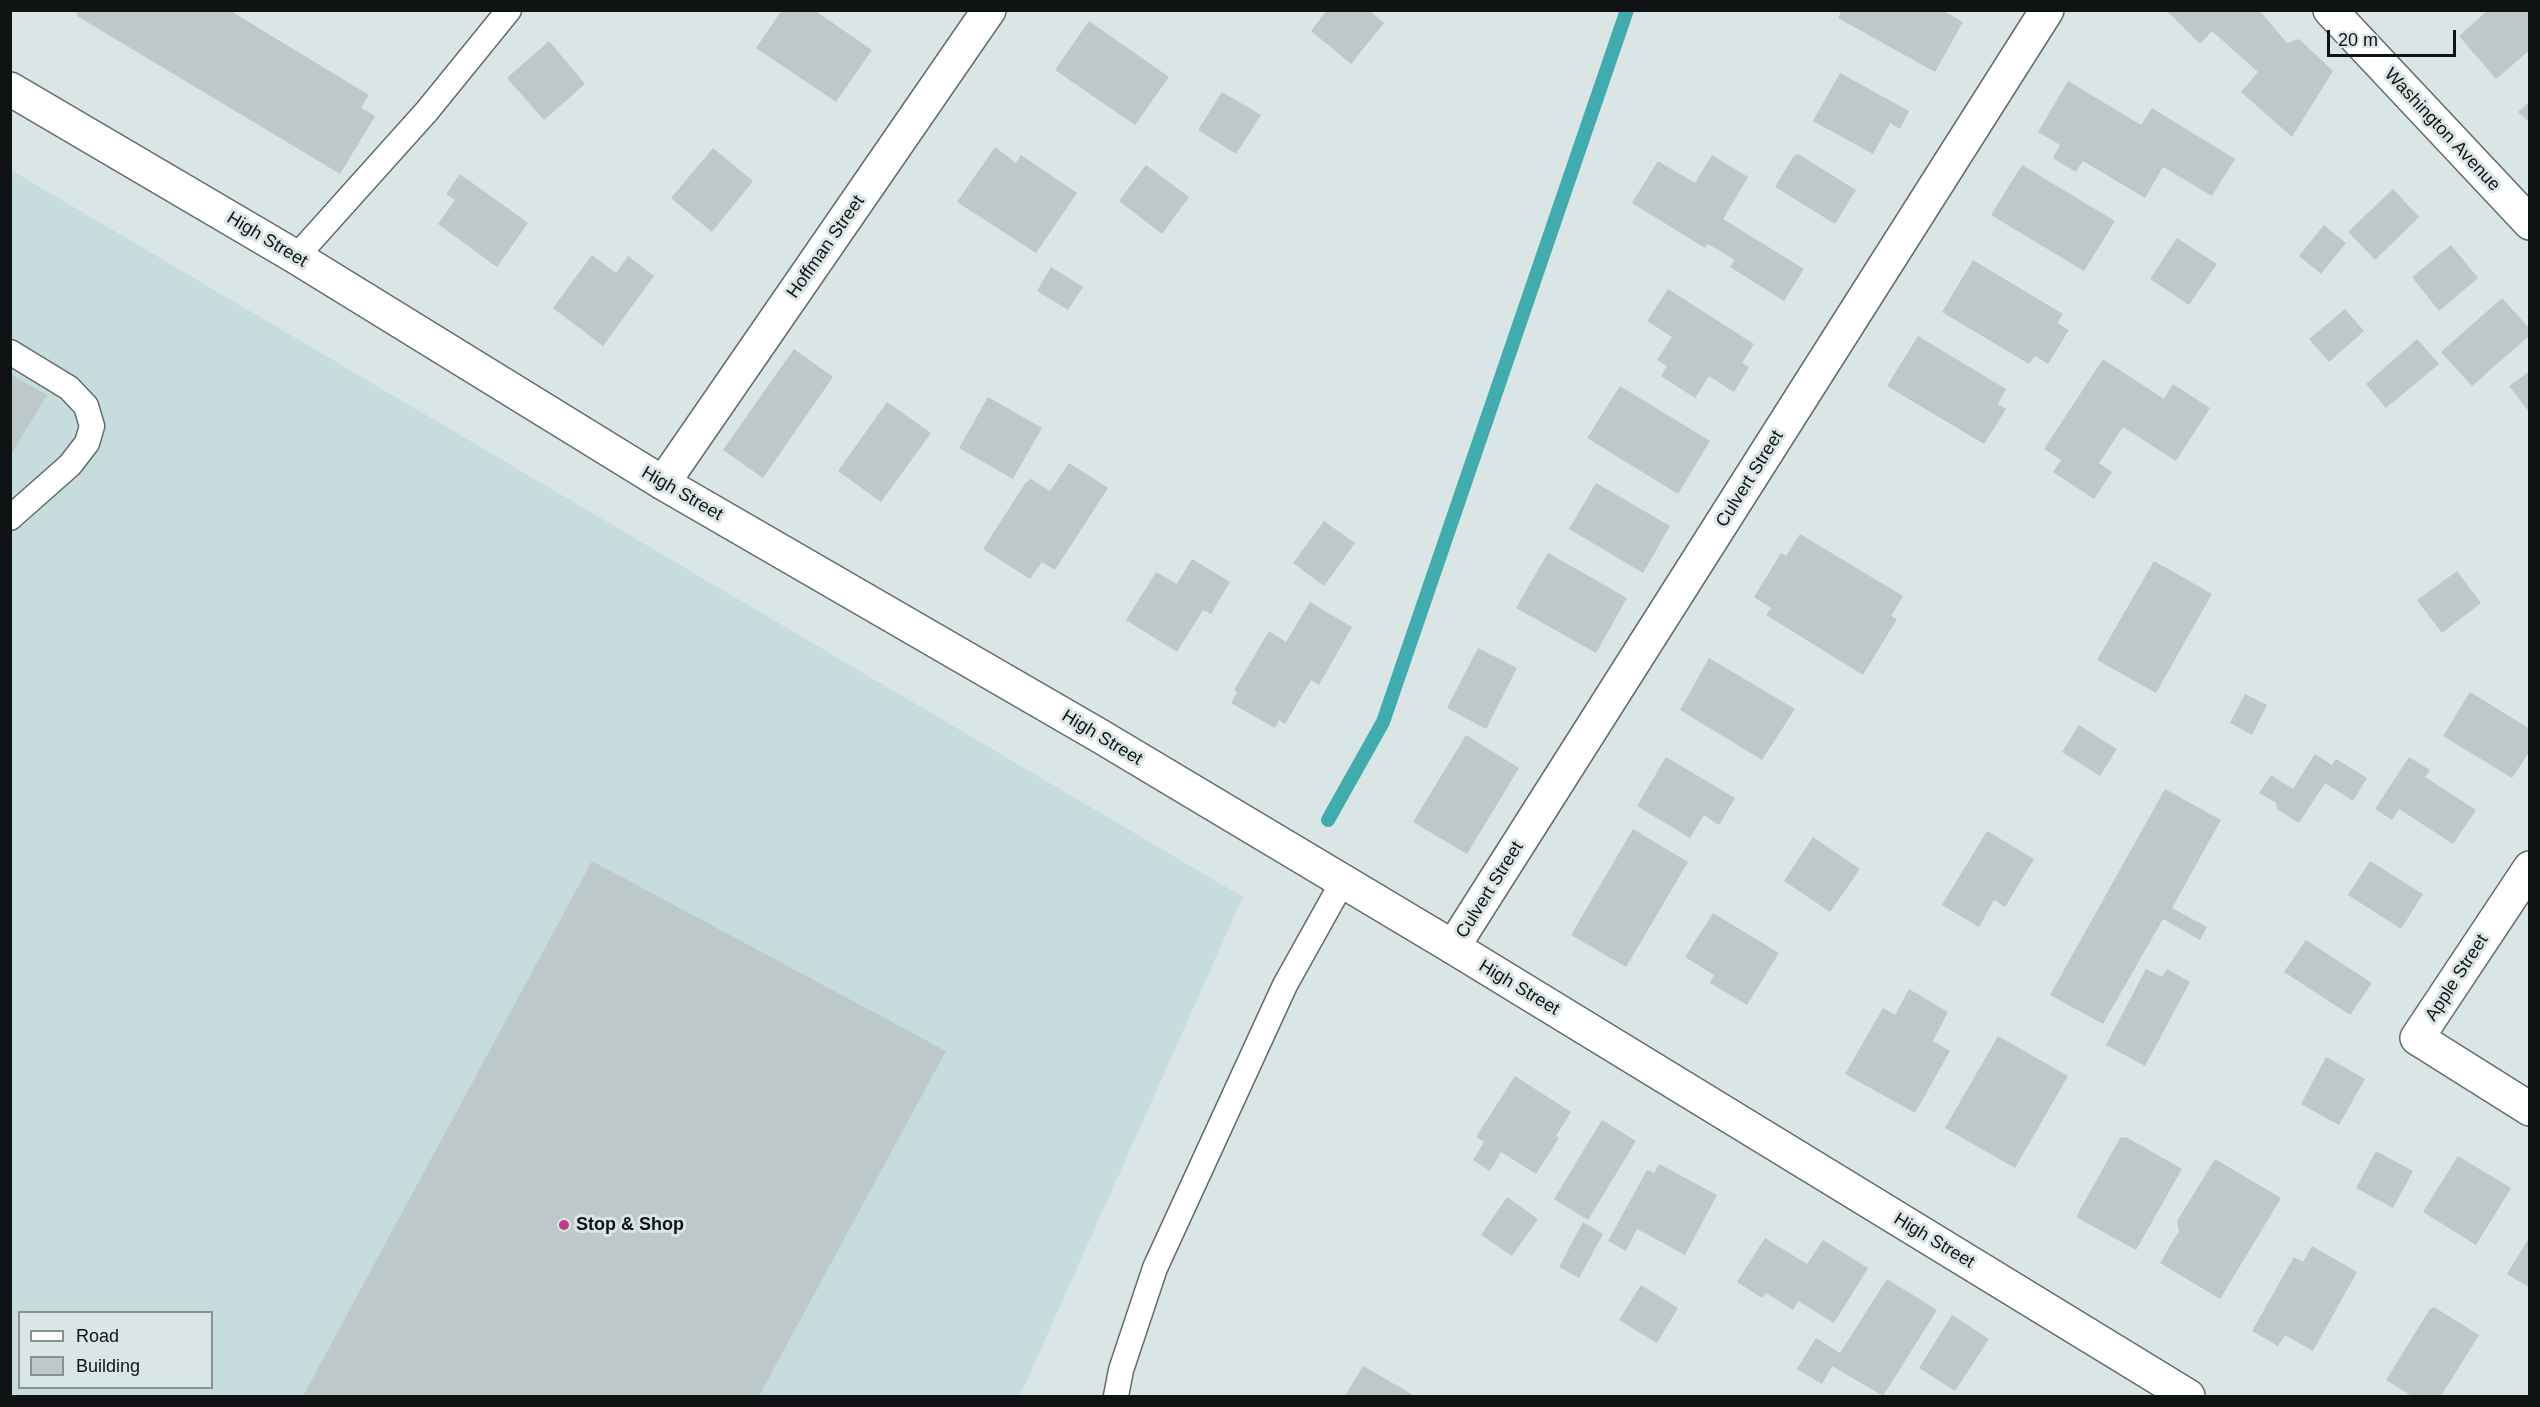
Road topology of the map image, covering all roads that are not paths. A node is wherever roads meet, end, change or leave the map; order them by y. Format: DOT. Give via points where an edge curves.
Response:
graph roads {
  1 [pos="509,10"];
  2 [pos="989,10"];
  3 [pos="2047,10"];
  4 [pos="2330,10"];
  5 [pos="10,89"];
  6 [pos="2529,223"];
  7 [pos="296,257"];
  8 [pos="10,352"];
  9 [pos="663,483"];
  10 [pos="10,518"];
  11 [pos="2529,868"];
  12 [pos="1342,882"];
  13 [pos="1453,948"];
  14 [pos="2529,1108"];
  15 [pos="1116,1396"];
  16 [pos="2188,1396"];
  1 -- 7 [label="lane" via="428,111"];
  2 -- 9 [label="street, Hoffman Street"];
  3 -- 13 [label="street, Culvert Street"];
  4 -- 6 [label="street, Washington Avenue"];
  5 -- 7 [label="street, High Street"];
  7 -- 9 [label="street, High Street"];
  8 -- 10 [label="lane" via="69,388 86,406 92,426 87,443 70,465"];
  9 -- 12 [label="street, High Street" via="1100,736"];
  11 -- 14 [label="street, Apple Street" via="2417,1038"];
  12 -- 13 [label="street, High Street"];
  12 -- 15 [label="lane" via="1285,985 1155,1268 1120,1370"];
  13 -- 16 [label="street, High Street"];
}
